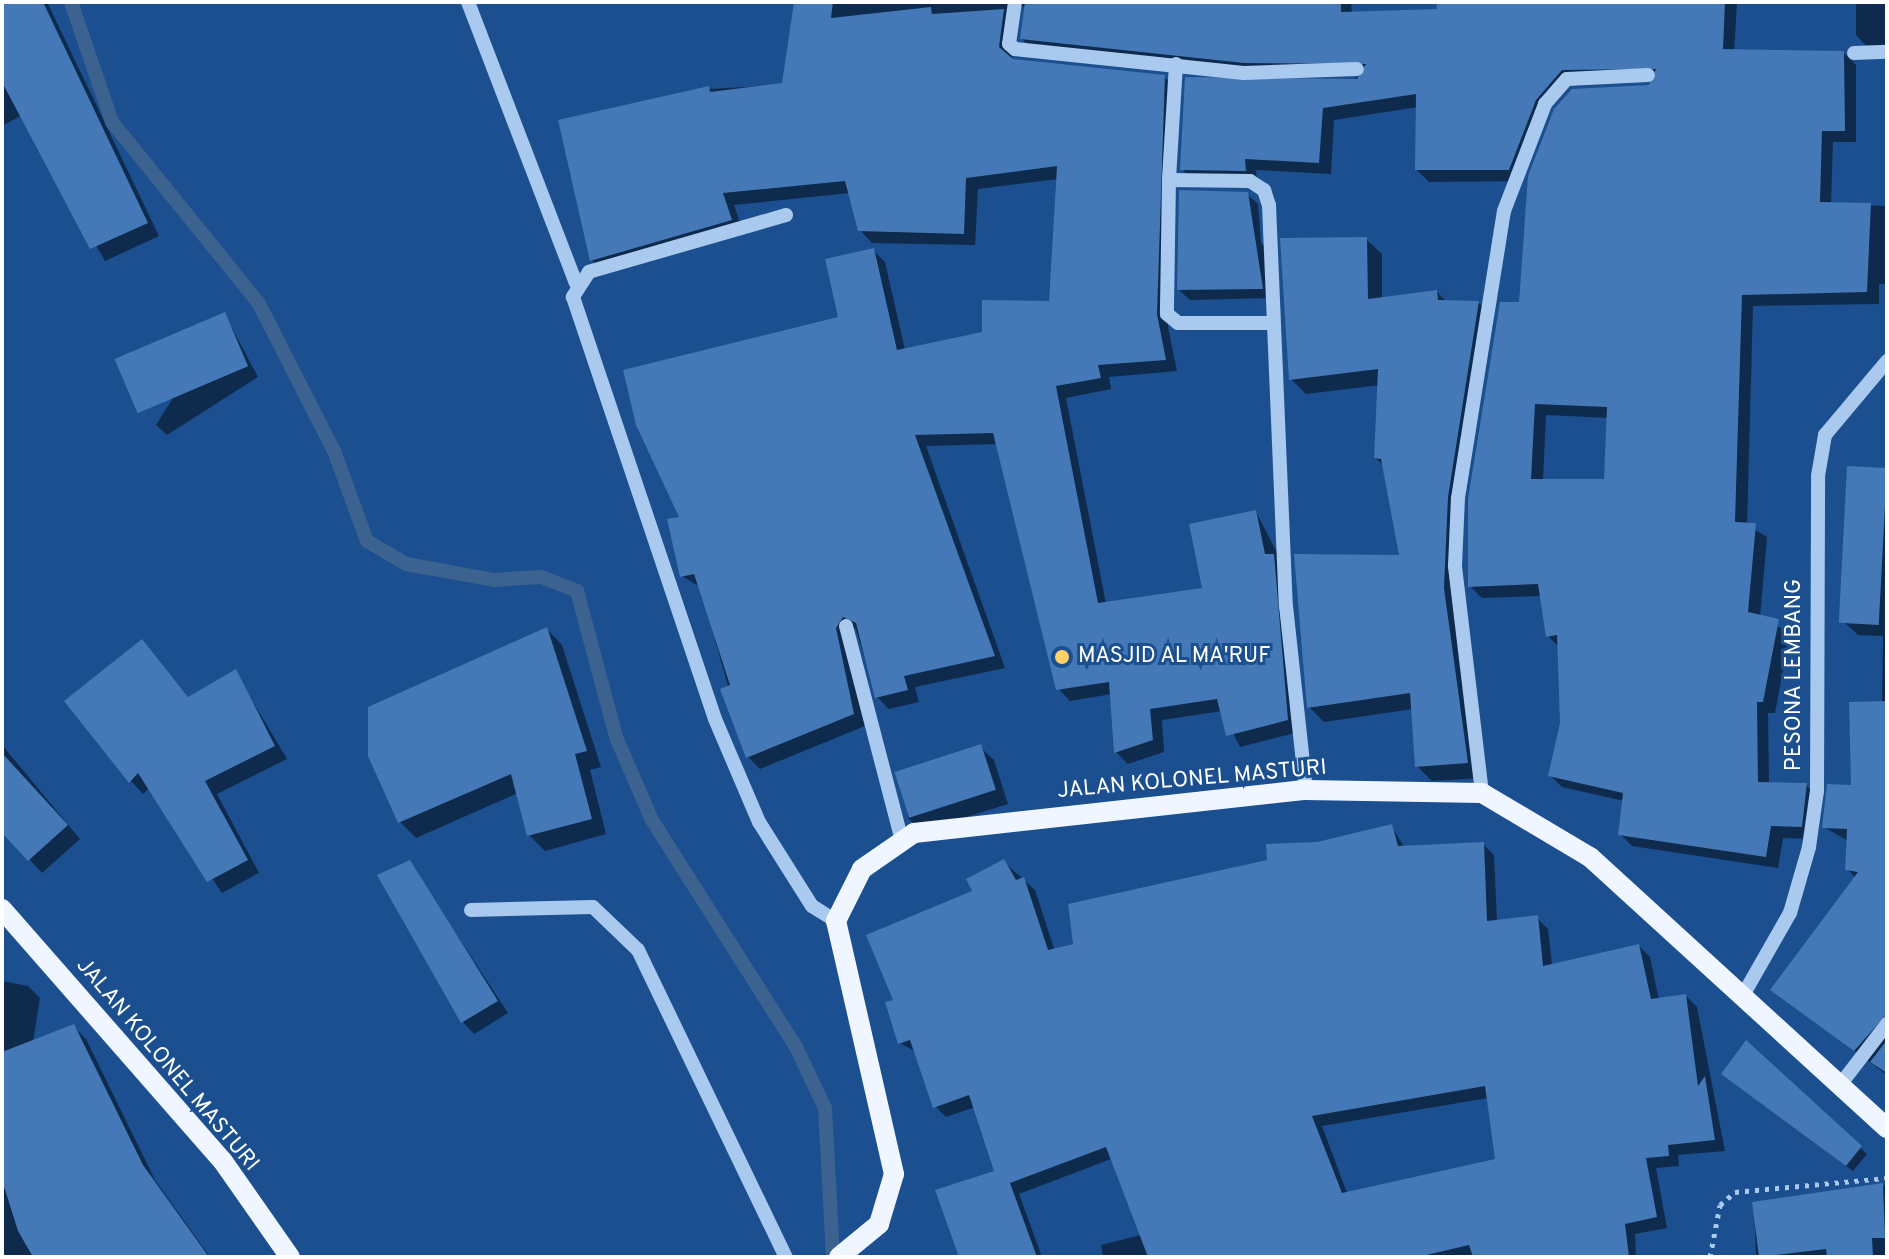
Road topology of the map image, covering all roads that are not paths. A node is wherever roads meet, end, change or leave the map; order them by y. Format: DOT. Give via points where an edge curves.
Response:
graph roads {
  1 [pos="468,2"];
  2 [pos="1015,2"];
  3 [pos="1887,52"];
  4 [pos="1854,53"];
  5 [pos="1176,64"];
  6 [pos="1357,69"];
  7 [pos="1648,75"];
  8 [pos="1169,180"];
  9 [pos="786,215"];
  10 [pos="576,283"];
  11 [pos="1272,323"];
  12 [pos="1887,361"];
  13 [pos="846,626"];
  14 [pos="1306,790"];
  15 [pos="1482,793"];
  16 [pos="902,841"];
  17 [pos="2,909"];
  18 [pos="471,910"];
  19 [pos="836,921"];
  20 [pos="1742,997"];
  21 [pos="1887,1024"];
  22 [pos="1840,1085"];
  23 [pos="1887,1128"];
  24 [pos="847,1256"];
  25 [pos="290,1257"];
  26 [pos="786,1257"];
  1 -- 10 [label="street"];
  2 -- 5 [label="street" via="1009,44 1015,49"];
  3 -- 4 [label="street"];
  5 -- 6 [label="street" via="1244,73"];
  5 -- 8 [label="street"];
  7 -- 15 [label="street" via="1567,79 1545,104 1504,211 1458,498 1455,566"];
  8 -- 11 [label="street" via="1250,181 1264,190"];
  8 -- 11 [label="street" via="1167,314 1178,323"];
  9 -- 10 [label="street" via="589,272"];
  10 -- 19 [label="street" via="573,297 715,719 759,822 812,906"];
  11 -- 14 [label="street" via="1286,606"];
  12 -- 20 [label="street, PESONA LEMBANG" via="1825,435 1818,476 1817,791 1809,847 1790,913"];
  13 -- 16 [label="street"];
  14 -- 15 [label="main road, JALAN KOLONEL MASTURI"];
  14 -- 16 [label="main road, JALAN KOLONEL MASTURI" via="914,833"];
  15 -- 20 [label="main road, JALAN KOLONEL MASTURI" via="1590,857"];
  16 -- 19 [label="main road, JALAN KOLONEL MASTURI" via="862,869"];
  17 -- 25 [label="main road, JALAN KOLONEL MASTURI" via="222,1160"];
  18 -- 26 [label="street" via="593,907 622,932 638,950"];
  19 -- 24 [label="main road" via="894,1174 879,1224"];
  20 -- 22 [label="main road, JALAN KOLONEL MASTURI"];
  21 -- 22 [label="street"];
  22 -- 23 [label="main road, JALAN KOLONEL MASTURI"];
}
